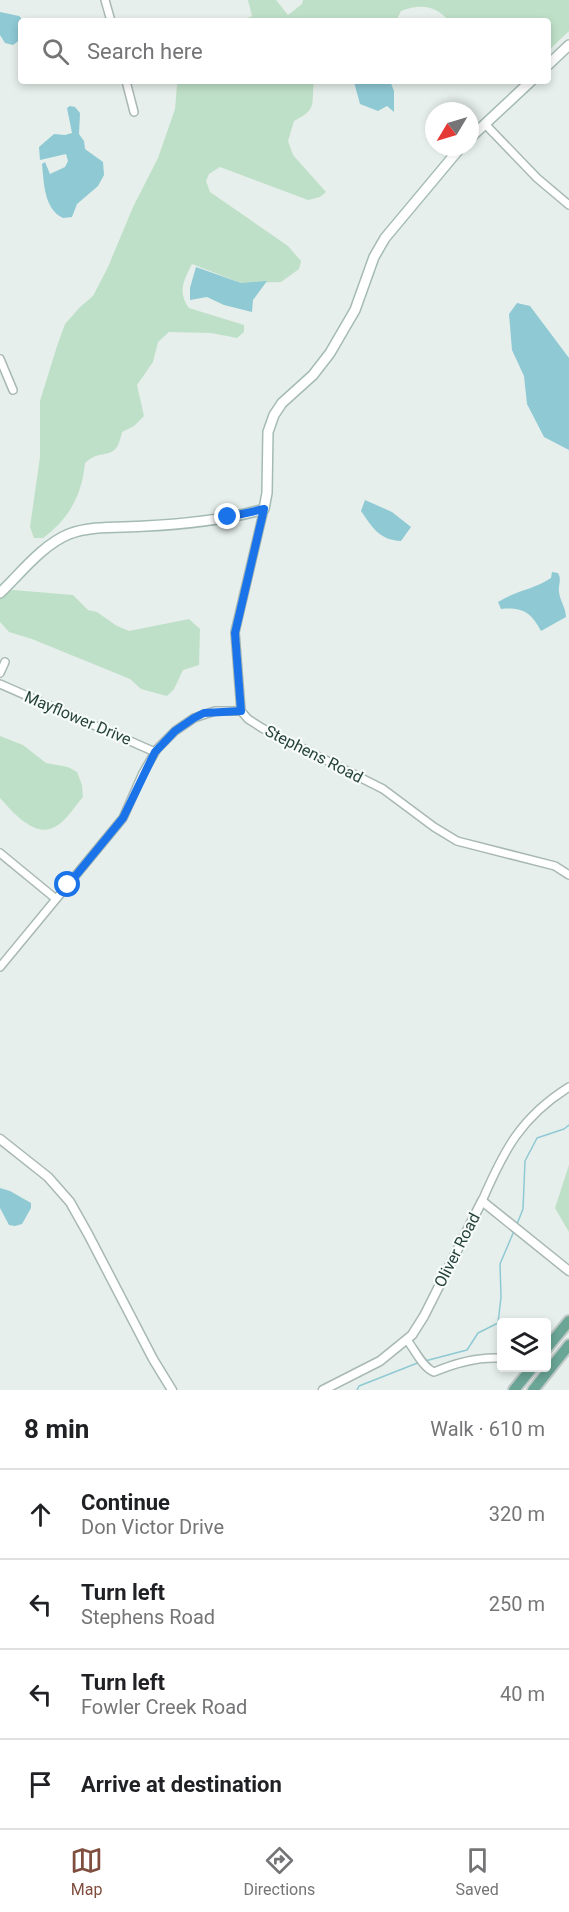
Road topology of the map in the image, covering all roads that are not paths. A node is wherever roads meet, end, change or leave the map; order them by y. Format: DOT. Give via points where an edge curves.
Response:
graph roads {
  1 [pos="105,0"];
  2 [pos="110,18"];
  3 [pos="569,45"];
  4 [pos="551,62"];
  5 [pos="127,84"];
  6 [pos="528,84"];
  7 [pos="134,112"];
  8 [pos="485,124"];
  9 [pos="479,130"];
  10 [pos="453,156"];
  11 [pos="569,206"];
  12 [pos="0,359"];
  13 [pos="13,390"];
  14 [pos="264,509"];
  15 [pos="0,593"];
  16 [pos="5,662"];
  17 [pos="0,673"];
  18 [pos="0,684"];
  19 [pos="241,711"];
  20 [pos="155,752"];
  21 [pos="0,853"];
  22 [pos="569,875"];
  23 [pos="56,899"];
  24 [pos="0,967"];
  25 [pos="569,1087"];
  26 [pos="0,1139"];
  27 [pos="482,1201"];
  28 [pos="569,1271"];
  29 [pos="569,1321"];
  30 [pos="407,1340"];
  31 [pos="551,1343"];
  32 [pos="569,1345"];
  33 [pos="497,1358"];
  34 [pos="529,1372"];
  35 [pos="172,1390"];
  36 [pos="322,1390"];
  37 [pos="514,1390"];
  38 [pos="533,1390"];
  1 -- 2 [label="street"];
  3 -- 4 [label="main road"];
  5 -- 7 [label="street"];
  6 -- 8 [label="main road"];
  8 -- 9 [label="main road"];
  8 -- 11 [label="street"];
  10 -- 14 [label="main road" via="385,238 355,310 330,353 278,408 268,432"];
  12 -- 13 [label="street"];
  14 -- 15 [label="main road" via="174,524 70,534"];
  14 -- 19 [label="street" via="235,633"];
  16 -- 17 [label="street"];
  18 -- 20 [label="street, Mayflower Drive"];
  19 -- 20 [label="street" via="215,711 194,718"];
  19 -- 22 [label="street, Stephens Road" via="262,728 394,796 449,837 555,866"];
  20 -- 23 [label="street" via="123,818"];
  21 -- 23 [label="street"];
  23 -- 24 [label="street"];
  25 -- 27 [label="street, Oliver Road" via="541,1106 523,1126 500,1159"];
  26 -- 35 [label="street" via="48,1178 70,1202"];
  27 -- 28 [label="street"];
  27 -- 30 [label="street, Oliver Road" via="424,1316"];
  29 -- 31 [label="main road"];
  30 -- 33 [label="street" via="423,1365 434,1372 481,1357"];
  30 -- 36 [label="street, Oliver Road" via="380,1361"];
  32 -- 38 [label="main road"];
  34 -- 37 [label="main road"];
}
